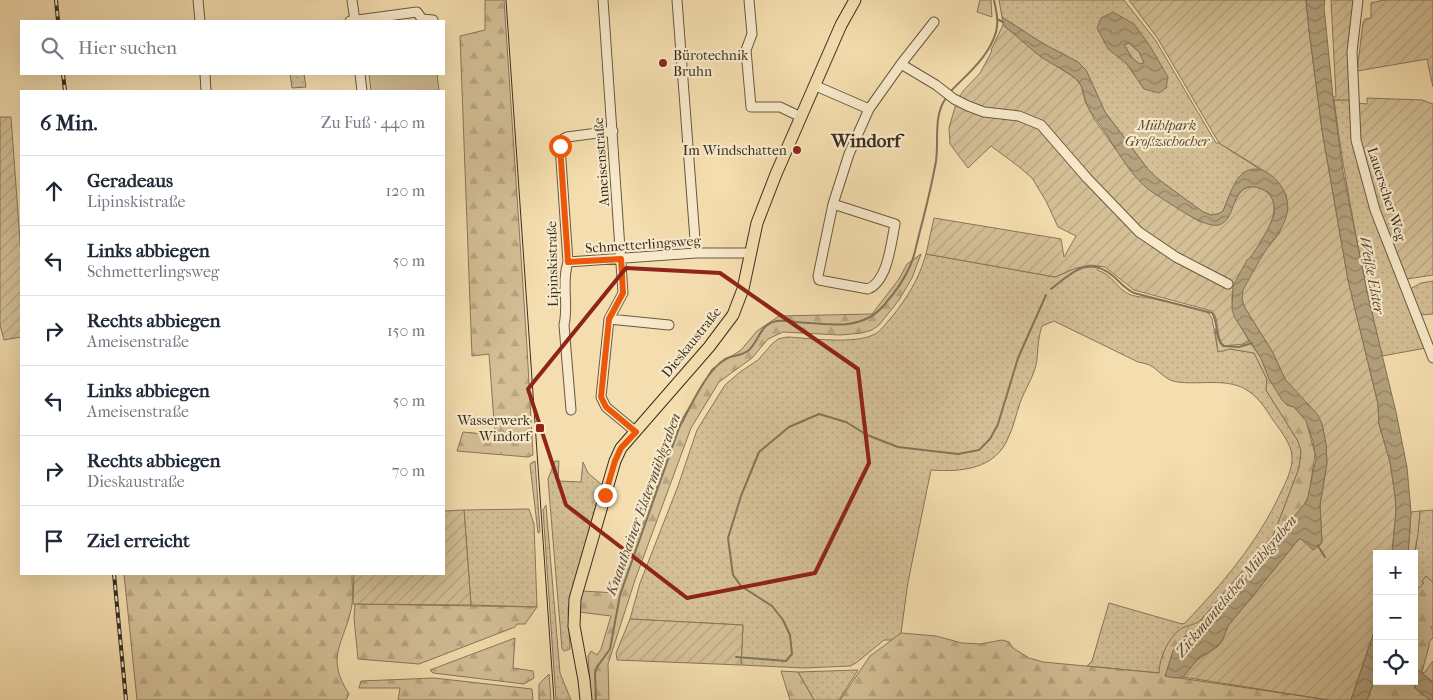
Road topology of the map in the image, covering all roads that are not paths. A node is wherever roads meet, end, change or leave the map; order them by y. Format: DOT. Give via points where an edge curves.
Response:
graph roads {
  1 [pos="198,0"];
  2 [pos="352,0"];
  3 [pos="603,0"];
  4 [pos="677,0"];
  5 [pos="749,0"];
  6 [pos="855,0"];
  7 [pos="1358,0"];
  8 [pos="200,20"];
  9 [pos="355,20"];
  10 [pos="362,20"];
  11 [pos="422,20"];
  12 [pos="422,20"];
  13 [pos="433,20"];
  14 [pos="934,22"];
  15 [pos="901,64"];
  16 [pos="205,75"];
  17 [pos="360,75"];
  18 [pos="816,86"];
  19 [pos="206,90"];
  20 [pos="362,90"];
  21 [pos="869,109"];
  22 [pos="801,117"];
  23 [pos="613,131"];
  24 [pos="833,204"];
  25 [pos="696,253"];
  26 [pos="750,253"];
  27 [pos="621,259"];
  28 [pos="568,262"];
  29 [pos="1228,284"];
  30 [pos="609,319"];
  31 [pos="669,324"];
  32 [pos="1433,358"];
  33 [pos="571,410"];
  34 [pos="636,432"];
  35 [pos="586,700"];
  1 -- 8 [label="street"];
  2 -- 9 [label="street"];
  3 -- 23 [label="street, Ameisenstraße"];
  4 -- 25 [label="street"];
  5 -- 22 [label="street" via="752,34 746,50 750,107 780,107"];
  6 -- 18 [label="main road, Dieskaustraße"];
  7 -- 32 [label="street, Lauerscher Weg" via="1352,52 1356,140 1375,210"];
  10 -- 11 [label="street" via="417,12"];
  12 -- 13 [label="street"];
  14 -- 15 [label="street"];
  15 -- 21 [label="street"];
  15 -- 29 [label="street" via="951,96 984,112 1019,116 1041,125 1139,232"];
  16 -- 19 [label="street"];
  17 -- 20 [label="street"];
  18 -- 21 [label="street"];
  18 -- 22 [label="main road, Dieskaustraße"];
  21 -- 24 [label="street" via="849,154"];
  22 -- 26 [label="main road, Dieskaustraße" via="757,223"];
  23 -- 27 [label="street, Ameisenstraße"];
  23 -- 28 [label="street, Lipinskistraße" via="567,137 560,146"];
  24 -- 24 [label="street" via="819,280 868,289 887,266 895,224"];
  25 -- 26 [label="street, Schmetterlingsweg"];
  25 -- 27 [label="street, Schmetterlingsweg"];
  26 -- 34 [label="main road, Dieskaustraße" via="743,289 733,315"];
  27 -- 28 [label="street, Schmetterlingsweg"];
  27 -- 30 [label="street, Ameisenstraße" via="623,293"];
  28 -- 33 [label="street, Lipinskistraße" via="564,274 567,313 564,325"];
  30 -- 31 [label="street"];
  30 -- 34 [label="street, Ameisenstraße" via="601,397 606,407"];
  34 -- 35 [label="main road, Dieskaustraße" via="621,448 615,461 575,599 574,626"];
}
